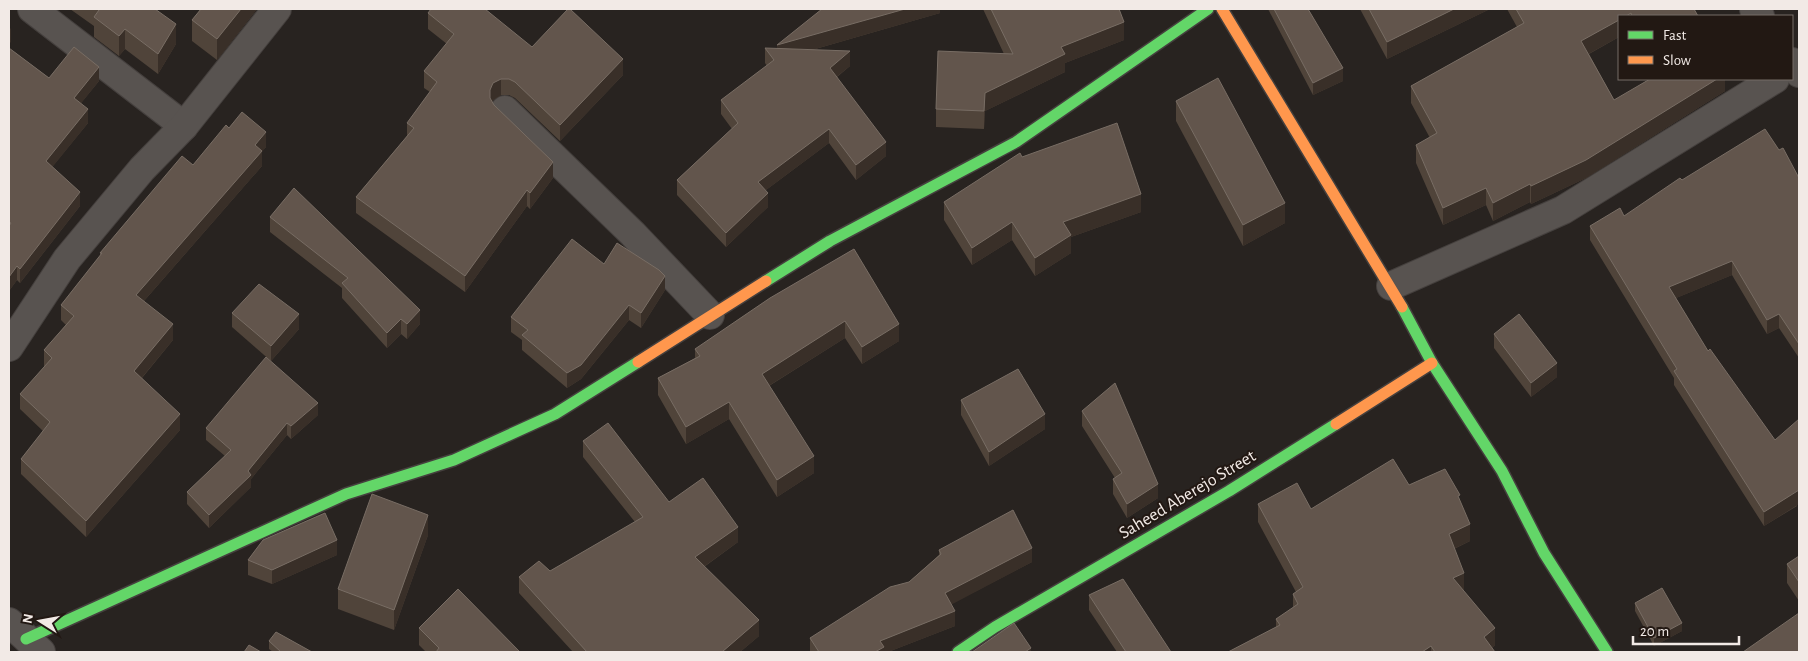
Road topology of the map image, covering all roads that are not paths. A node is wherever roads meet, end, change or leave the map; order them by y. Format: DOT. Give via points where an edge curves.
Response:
graph roads {
  1 [pos="32,9"];
  2 [pos="277,9"];
  3 [pos="1208,9"];
  4 [pos="1222,9"];
  5 [pos="1774,80"];
  6 [pos="504,110"];
  7 [pos="184,126"];
  8 [pos="1391,286"];
  9 [pos="710,314"];
  10 [pos="9,347"];
  11 [pos="1432,363"];
  12 [pos="25,638"];
  13 [pos="958,652"];
  14 [pos="1607,652"];
  1 -- 7 [label="street"];
  2 -- 7 [label="street"];
  3 -- 9 [label="street" via="1016,142 830,241"];
  4 -- 8 [label="street"];
  5 -- 8 [label="street" via="1563,210"];
  6 -- 9 [label="street" via="633,234"];
  7 -- 10 [label="street" via="67,259"];
  8 -- 11 [label="street"];
  9 -- 12 [label="street" via="555,414 454,460 346,494"];
  11 -- 13 [label="street, Saheed Aberejo Street" via="1229,492"];
  11 -- 14 [label="street" via="1502,471 1544,553"];
}
